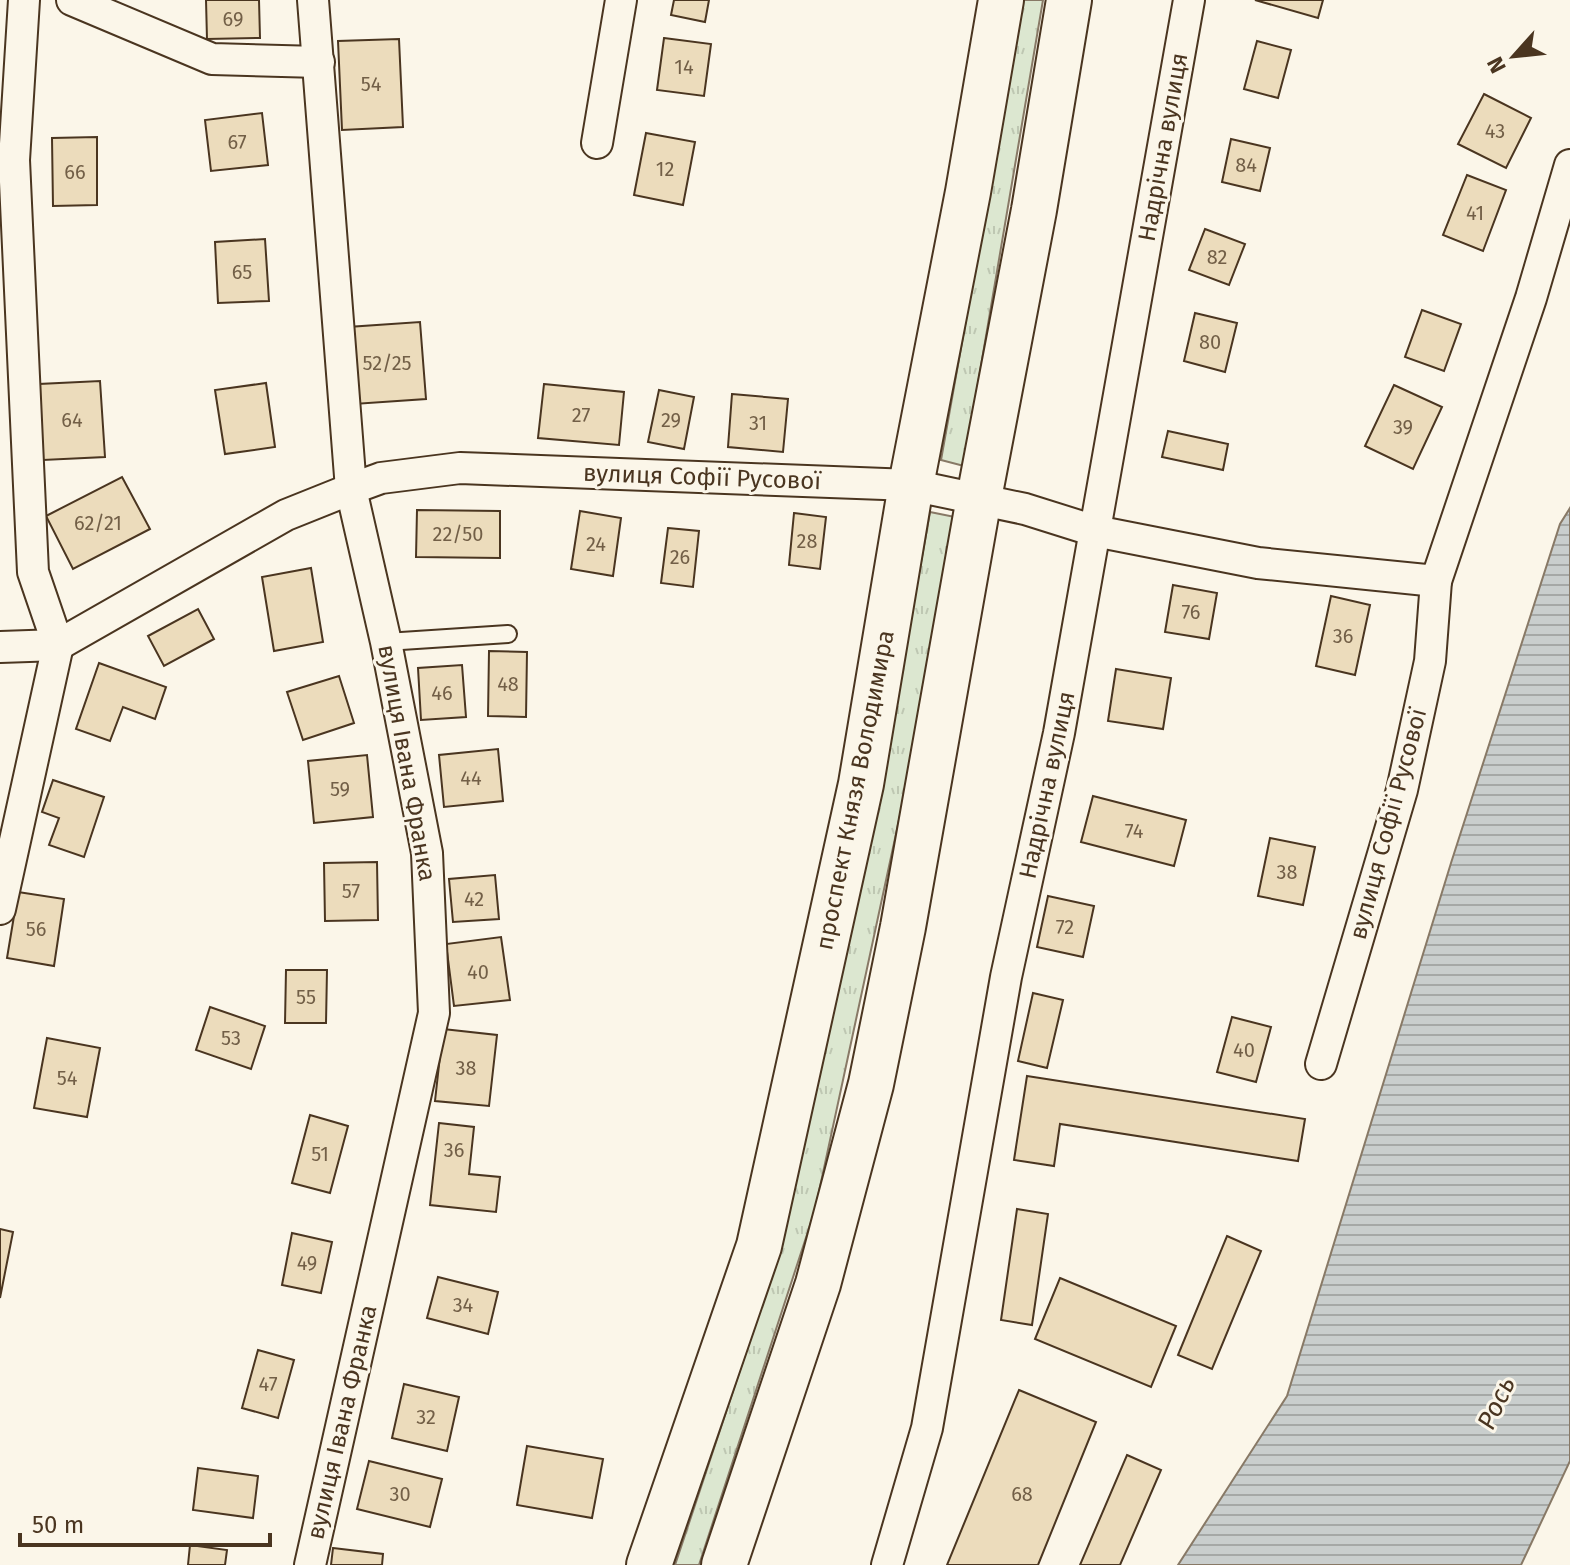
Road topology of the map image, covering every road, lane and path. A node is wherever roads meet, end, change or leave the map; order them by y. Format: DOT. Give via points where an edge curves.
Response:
graph roads {
  1 [pos="24,0"];
  2 [pos="72,0"];
  3 [pos="313,0"];
  4 [pos="621,0"];
  5 [pos="1001,0"];
  6 [pos="1069,0"];
  7 [pos="1189,0"];
  8 [pos="319,62"];
  9 [pos="597,143"];
  10 [pos="1570,165"];
  11 [pos="911,485"];
  12 [pos="351,489"];
  13 [pos="979,498"];
  14 [pos="1095,531"];
  15 [pos="1436,581"];
  16 [pos="508,634"];
  17 [pos="386,642"];
  18 [pos="58,645"];
  19 [pos="0,647"];
  20 [pos="0,909"];
  21 [pos="1321,1064"];
  22 [pos="310,1565"];
  23 [pos="649,1565"];
  24 [pos="724,1565"];
  25 [pos="887,1565"];
  1 -- 18 [label="street" via="14,160 33,572"];
  2 -- 8 [label="street" via="212,59"];
  3 -- 8 [label="street, вулиця Івана Франка"];
  4 -- 9 [label="street"];
  5 -- 11 [label="main road, проспект Князя Володимира"];
  6 -- 13 [label="main road"];
  7 -- 14 [label="street, Надрічна вулиця"];
  8 -- 12 [label="street, вулиця Івана Франка"];
  10 -- 15 [label="street, вулиця Софії Русової"];
  11 -- 12 [label="street, вулиця Софії Русової" via="460,468 381,478"];
  11 -- 13 [label="street, вулиця Софії Русової"];
  11 -- 23 [label="main road, проспект Князя Володимира" via="861,784 759,1246"];
  12 -- 17 [label="street, вулиця Івана Франка"];
  12 -- 18 [label="street, вулиця Софії Русової" via="286,515"];
  13 -- 14 [label="street, вулиця Софії Русової"];
  13 -- 24 [label="main road" via="871,1084 818,1284"];
  14 -- 15 [label="street, вулиця Софії Русової" via="1258,563"];
  14 -- 25 [label="street, Надрічна вулиця" via="1059,733 1006,977 927,1428"];
  15 -- 21 [label="street, вулиця Софії Русової" via="1430,661 1402,790"];
  16 -- 17 [label="lane"];
  17 -- 22 [label="street, вулиця Івана Франка" via="427,853 434,1013"];
  18 -- 19 [label="street, вулиця Софії Русової"];
  18 -- 20 [label="street"];
}
